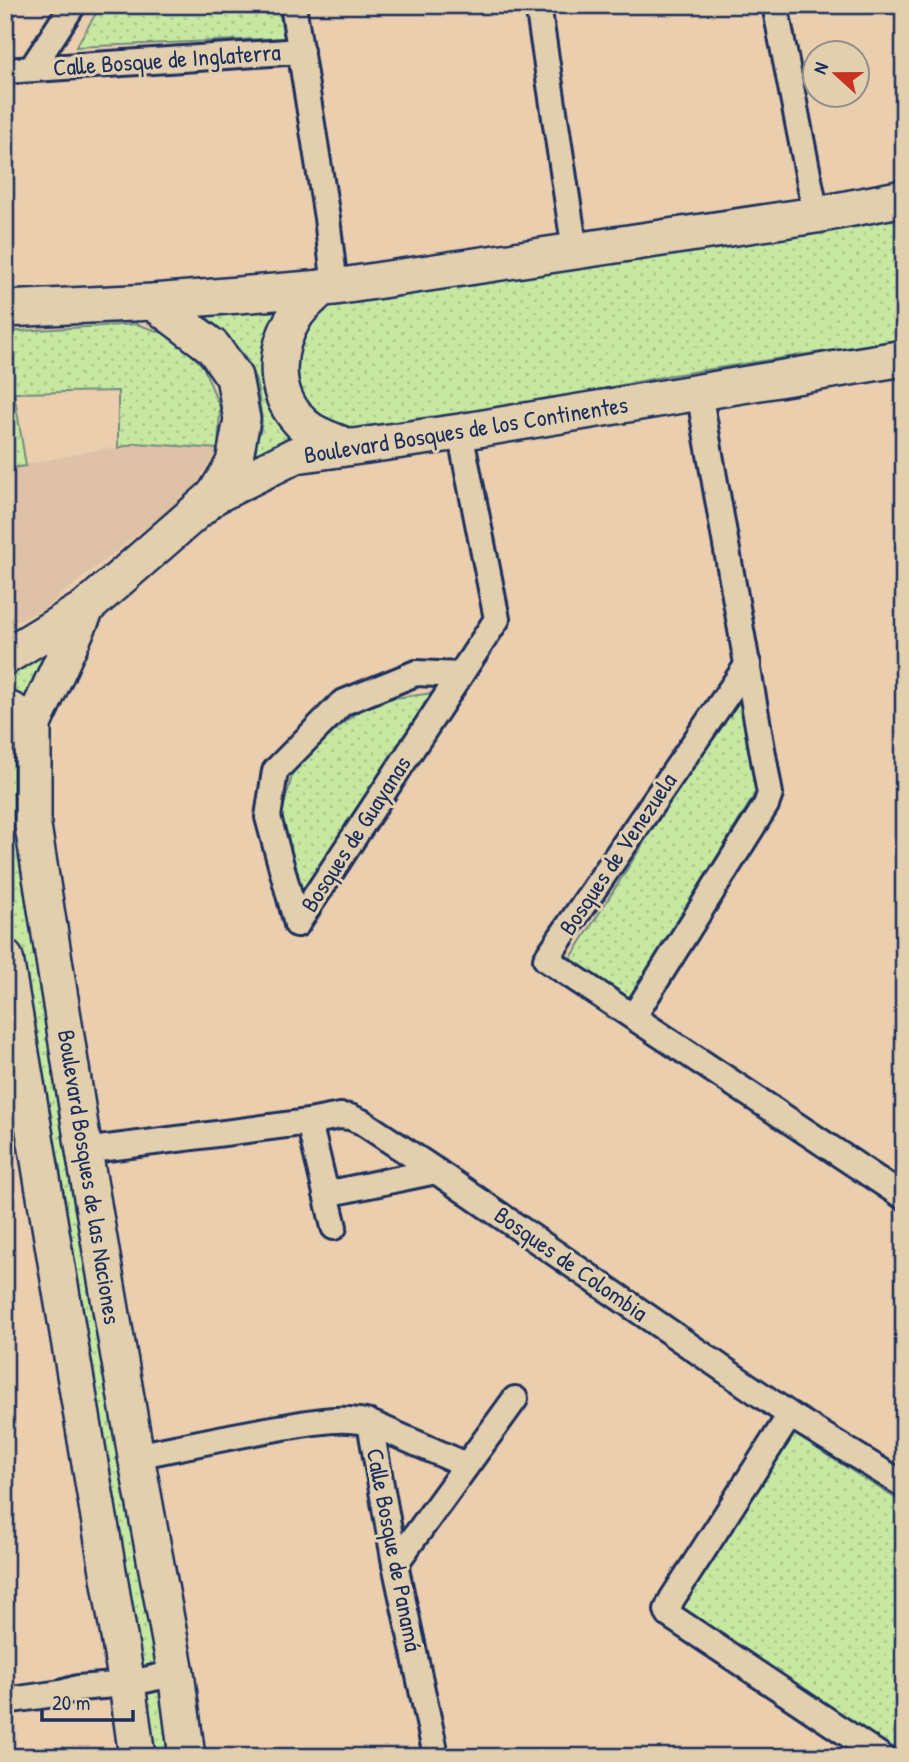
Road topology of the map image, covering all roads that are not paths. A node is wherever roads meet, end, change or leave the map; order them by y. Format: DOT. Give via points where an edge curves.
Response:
graph roads {
  1 [pos="73,5"];
  2 [pos="293,5"];
  3 [pos="538,5"];
  4 [pos="775,5"];
  5 [pos="301,51"];
  6 [pos="32,68"];
  7 [pos="5,71"];
  8 [pos="904,198"];
  9 [pos="816,215"];
  10 [pos="575,251"];
  11 [pos="328,288"];
  12 [pos="153,302"];
  13 [pos="5,309"];
  14 [pos="904,358"];
  15 [pos="699,393"];
  16 [pos="460,432"];
  17 [pos="349,447"];
  18 [pos="214,496"];
  19 [pos="88,607"];
  20 [pos="5,657"];
  21 [pos="748,664"];
  22 [pos="460,675"];
  23 [pos="19,716"];
  24 [pos="5,958"];
  25 [pos="634,1016"];
  26 [pos="309,1122"];
  27 [pos="84,1151"];
  28 [pos="436,1171"];
  29 [pos="326,1194"];
  30 [pos="904,1197"];
  31 [pos="334,1227"];
  32 [pos="515,1399"];
  33 [pos="790,1415"];
  34 [pos="370,1423"];
  35 [pos="136,1456"];
  36 [pos="466,1465"];
  37 [pos="904,1485"];
  38 [pos="395,1564"];
  39 [pos="176,1673"];
  40 [pos="127,1684"];
  41 [pos="5,1701"];
  42 [pos="436,1753"];
  43 [pos="137,1757"];
  44 [pos="187,1757"];
  45 [pos="882,1757"];
  1 -- 6 [label="street, Calle Bosque de Inglaterra"];
  2 -- 5 [label="street, Calle Bosque de Inglaterra"];
  3 -- 10 [label="street"];
  4 -- 9 [label="street"];
  5 -- 6 [label="street, Calle Bosque de Inglaterra"];
  5 -- 11 [label="street, Calle Bosque de Inglaterra" via="327,218"];
  6 -- 7 [label="street, Calle Bosque de Inglaterra"];
  8 -- 9 [label="street"];
  9 -- 10 [label="street"];
  10 -- 11 [label="street"];
  11 -- 12 [label="street"];
  11 -- 17 [label="street" via="296,315 283,342 279,368 282,397 298,420"];
  12 -- 13 [label="street"];
  12 -- 18 [label="street" via="213,346 234,377 242,419 234,463"];
  14 -- 15 [label="street, Boulevard Bosques de los Continentes"];
  15 -- 16 [label="street, Boulevard Bosques de los Continentes"];
  15 -- 21 [label="street"];
  16 -- 17 [label="street, Boulevard Bosques de los Continentes"];
  16 -- 22 [label="street, Bosques de Guayanas" via="497,619"];
  17 -- 18 [label="street, Boulevard Bosques de los Continentes" via="296,455"];
  18 -- 19 [label="street, Boulevard Bosques de los Continentes"];
  19 -- 20 [label="street, Boulevard Bosques de los Continentes"];
  19 -- 23 [label="street, Boulevard Bosques de las Naciones"];
  21 -- 25 [label="street" via="768,799"];
  21 -- 25 [label="street, Bosques de Venezuela" via="547,959"];
  22 -- 22 [label="street, Bosques de Guayanas" via="453,686 297,923 268,817 275,771 342,703 416,673"];
  23 -- 27 [label="street, Boulevard Bosques de las Naciones"];
  24 -- 40 [label="street, Boulevard Bosques de las Naciones"];
  25 -- 30 [label="street, Bosques de Venezuela"];
  26 -- 27 [label="street"];
  26 -- 28 [label="street, Bosques de Colombia" via="350,1117"];
  26 -- 29 [label="street"];
  27 -- 35 [label="street, Boulevard Bosques de las Naciones"];
  28 -- 29 [label="street"];
  28 -- 33 [label="street, Bosques de Colombia"];
  29 -- 31 [label="street"];
  32 -- 36 [label="street"];
  33 -- 37 [label="street, Bosques de Colombia"];
  33 -- 45 [label="street" via="667,1610"];
  34 -- 35 [label="street, Calle Bosque de Panamá" via="337,1419"];
  34 -- 36 [label="street"];
  34 -- 38 [label="street, Calle Bosque de Panamá"];
  35 -- 39 [label="street, Boulevard Bosques de las Naciones"];
  36 -- 38 [label="street"];
  38 -- 42 [label="street, Calle Bosque de Panamá"];
  39 -- 40 [label="street"];
  39 -- 44 [label="street, Boulevard Bosques de las Naciones"];
  40 -- 41 [label="street"];
  40 -- 43 [label="street, Boulevard Bosques de las Naciones"];
}
